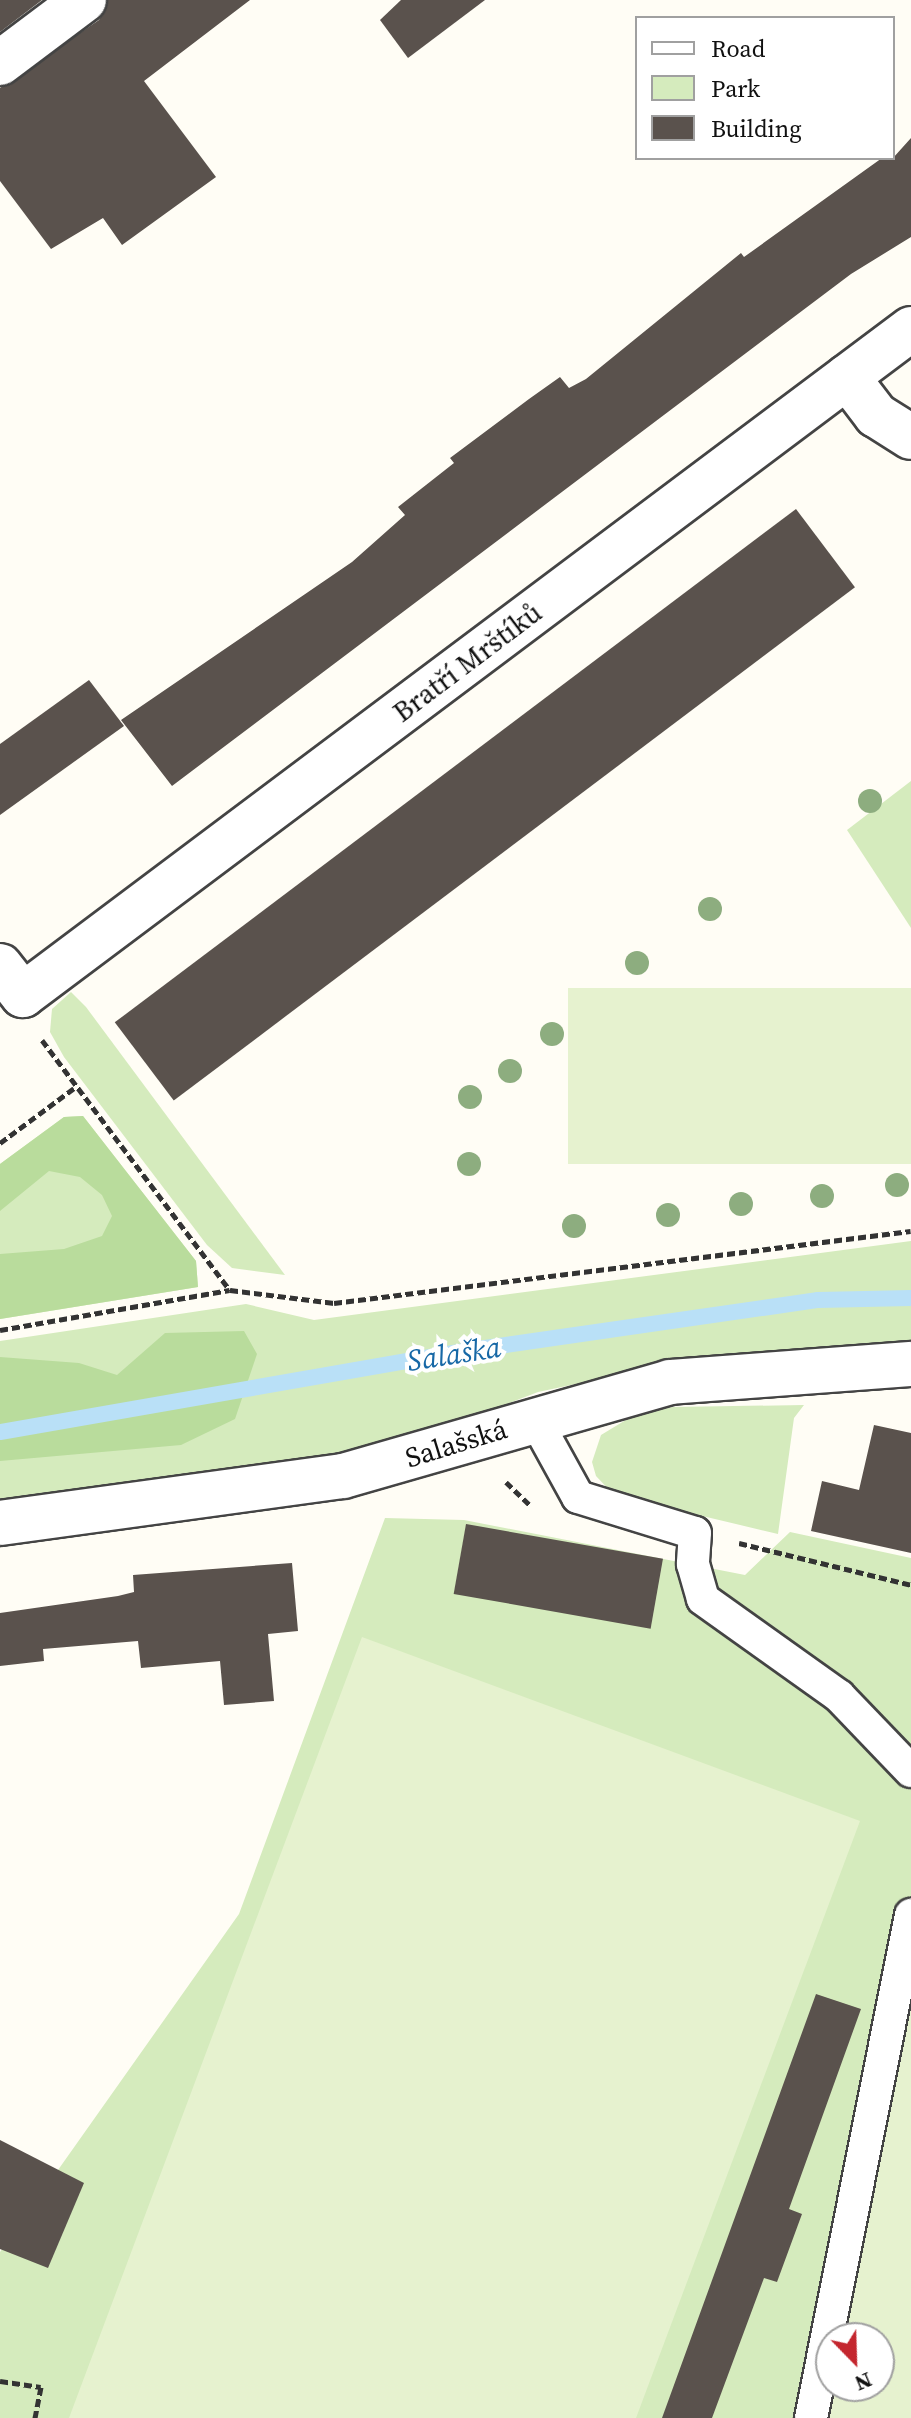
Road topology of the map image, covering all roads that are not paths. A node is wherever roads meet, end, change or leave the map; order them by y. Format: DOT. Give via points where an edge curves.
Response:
graph roads {
  1 [pos="84,0"];
  2 [pos="0,63"];
  3 [pos="911,329"];
  4 [pos="847,377"];
  5 [pos="911,437"];
  6 [pos="12,981"];
  7 [pos="911,1364"];
  8 [pos="535,1419"];
  9 [pos="0,1523"];
  10 [pos="911,1771"];
  11 [pos="911,1915"];
  12 [pos="811,2418"];
  1 -- 2 [label="street"];
  3 -- 4 [label="street, Bratří Mrštíků"];
  4 -- 5 [label="street" via="876,415"];
  4 -- 6 [label="street, Bratří Mrštíků"];
  7 -- 8 [label="street, Salašská" via="670,1382"];
  8 -- 9 [label="street, Salašská" via="343,1476"];
  8 -- 10 [label="lane" via="578,1497 695,1533 693,1564 703,1599 839,1696"];
  11 -- 12 [label="lane"];
}
